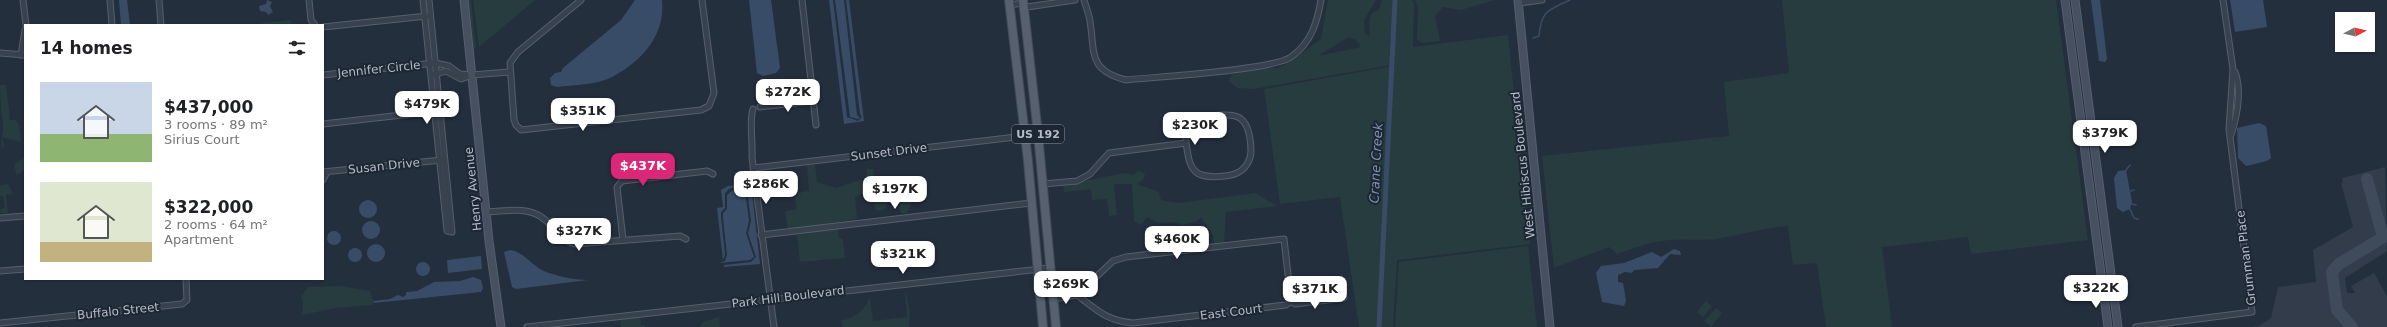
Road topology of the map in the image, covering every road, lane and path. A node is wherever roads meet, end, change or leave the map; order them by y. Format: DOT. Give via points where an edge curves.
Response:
graph roads {
  1 [pos="23,0"];
  2 [pos="110,0"];
  3 [pos="158,0"];
  4 [pos="309,0"];
  5 [pos="423,0"];
  6 [pos="428,0"];
  7 [pos="464,0"];
  8 [pos="581,0"];
  9 [pos="702,0"];
  10 [pos="802,0"];
  11 [pos="1075,0"];
  12 [pos="1084,0"];
  13 [pos="1321,0"];
  14 [pos="1542,0"];
  15 [pos="2065,0"];
  16 [pos="2075,0"];
  17 [pos="2223,0"];
  18 [pos="1024,1"];
  19 [pos="1518,1"];
  20 [pos="1009,2"];
  21 [pos="428,16"];
  22 [pos="26,24"];
  23 [pos="112,24"];
  24 [pos="161,24"];
  25 [pos="314,24"];
  26 [pos="324,27"];
  27 [pos="24,42"];
  28 [pos="0,53"];
  29 [pos="23,55"];
  30 [pos="432,64"];
  31 [pos="509,72"];
  32 [pos="324,75"];
  33 [pos="433,75"];
  34 [pos="472,75"];
  35 [pos="814,101"];
  36 [pos="760,107"];
  37 [pos="753,109"];
  38 [pos="437,111"];
  39 [pos="324,124"];
  40 [pos="816,125"];
  41 [pos="1025,136"];
  42 [pos="1186,143"];
  43 [pos="442,160"];
  44 [pos="1028,161"];
  45 [pos="753,168"];
  46 [pos="325,172"];
  47 [pos="713,174"];
  48 [pos="1043,184"];
  49 [pos="1031,203"];
  50 [pos="486,212"];
  51 [pos="24,216"];
  52 [pos="0,218"];
  53 [pos="1046,222"];
  54 [pos="761,235"];
  55 [pos="686,239"];
  56 [pos="623,240"];
  57 [pos="1036,268"];
  58 [pos="1050,268"];
  59 [pos="24,269"];
  60 [pos="0,271"];
  61 [pos="186,280"];
  62 [pos="1077,295"];
  63 [pos="1344,298"];
  64 [pos="771,299"];
  65 [pos="1053,299"];
  66 [pos="1291,301"];
  67 [pos="0,323"];
  68 [pos="501,327"];
  69 [pos="527,327"];
  70 [pos="774,327"];
  71 [pos="1043,327"];
  72 [pos="1056,327"];
  73 [pos="1550,327"];
  74 [pos="2108,327"];
  75 [pos="2118,327"];
  76 [pos="2136,327"];
  1 -- 22 [label="street"];
  2 -- 23 [label="street"];
  3 -- 24 [label="street"];
  4 -- 25 [label="street" via="311,20"];
  5 -- 21 [label="street"];
  6 -- 21 [label="street"];
  7 -- 34 [label="main road, Henry Avenue"];
  8 -- 31 [label="street" via="518,52 510,63"];
  9 -- 31 [label="street" via="714,93 709,106 701,110 521,130 514,120"];
  10 -- 35 [label="street"];
  11 -- 18 [label="street" via="1027,7"];
  12 -- 13 [label="street" via="1090,20 1096,64 1110,76 1126,80 1269,64 1290,58 1305,45 1315,29"];
  14 -- 19 [label="street"];
  15 -- 74 [label="main road"];
  16 -- 75 [label="main road"];
  17 -- 76 [label="street, Grumman Place" via="2238,87 2237,112 2231,136 2252,312"];
  18 -- 20 [label="street"];
  18 -- 48 [label="main road, US 192"];
  19 -- 73 [label="main road, West Hibiscus Boulevard"];
  20 -- 41 [label="main road, US 192"];
  21 -- 26 [label="street"];
  21 -- 30 [label="street"];
  27 -- 29 [label="street"];
  28 -- 29 [label="street"];
  30 -- 32 [label="street, Jennifer Circle"];
  30 -- 33 [label="street"];
  30 -- 34 [label="street" via="449,66 460,74"];
  31 -- 34 [label="street"];
  33 -- 34 [label="street" via="446,71 462,79"];
  33 -- 38 [label="street"];
  34 -- 50 [label="main road, Henry Avenue"];
  35 -- 36 [label="street"];
  35 -- 40 [label="street"];
  37 -- 45 [label="street"];
  38 -- 39 [label="street"];
  38 -- 43 [label="street"];
  41 -- 44 [label="main road, US 192"];
  41 -- 45 [label="street, Sunset Drive"];
  42 -- 42 [label="street" via="1188,128 1196,120 1230,114 1241,118 1247,127 1251,151 1248,164 1237,173 1206,177 1196,172 1189,161"];
  42 -- 48 [label="street" via="1109,153 1090,174 1077,181"];
  43 -- 43 [label="street" via="447,231 452,232"];
  43 -- 46 [label="street, Susan Drive"];
  44 -- 48 [label="main road" via="1034,175"];
  44 -- 49 [label="main road, US 192"];
  45 -- 54 [label="street"];
  47 -- 56 [label="street" via="707,171 622,181 617,187"];
  48 -- 53 [label="main road, US 192"];
  49 -- 53 [label="main road" via="1040,210"];
  49 -- 54 [label="street"];
  49 -- 57 [label="main road, US 192"];
  50 -- 56 [label="street" via="522,210 536,213 565,241 575,244"];
  50 -- 68 [label="main road, Henry Avenue"];
  51 -- 52 [label="street"];
  53 -- 58 [label="main road, US 192"];
  54 -- 64 [label="street"];
  55 -- 56 [label="street" via="680,236"];
  57 -- 58 [label="street, Park Hill Boulevard"];
  57 -- 64 [label="street, Park Hill Boulevard"];
  57 -- 71 [label="main road, US 192"];
  58 -- 65 [label="main road, US 192"];
  59 -- 60 [label="street"];
  61 -- 67 [label="street, Buffalo Street" via="187,300 182,304"];
  62 -- 65 [label="street"];
  62 -- 66 [label="street, East Court" via="1108,318 1117,322 1133,323 1286,306"];
  62 -- 66 [label="street" via="1113,261 1126,257 1284,239"];
  63 -- 66 [label="street, East Court" via="1295,304"];
  64 -- 69 [label="street, Park Hill Boulevard"];
  64 -- 70 [label="street"];
  65 -- 72 [label="main road, US 192"];
}
